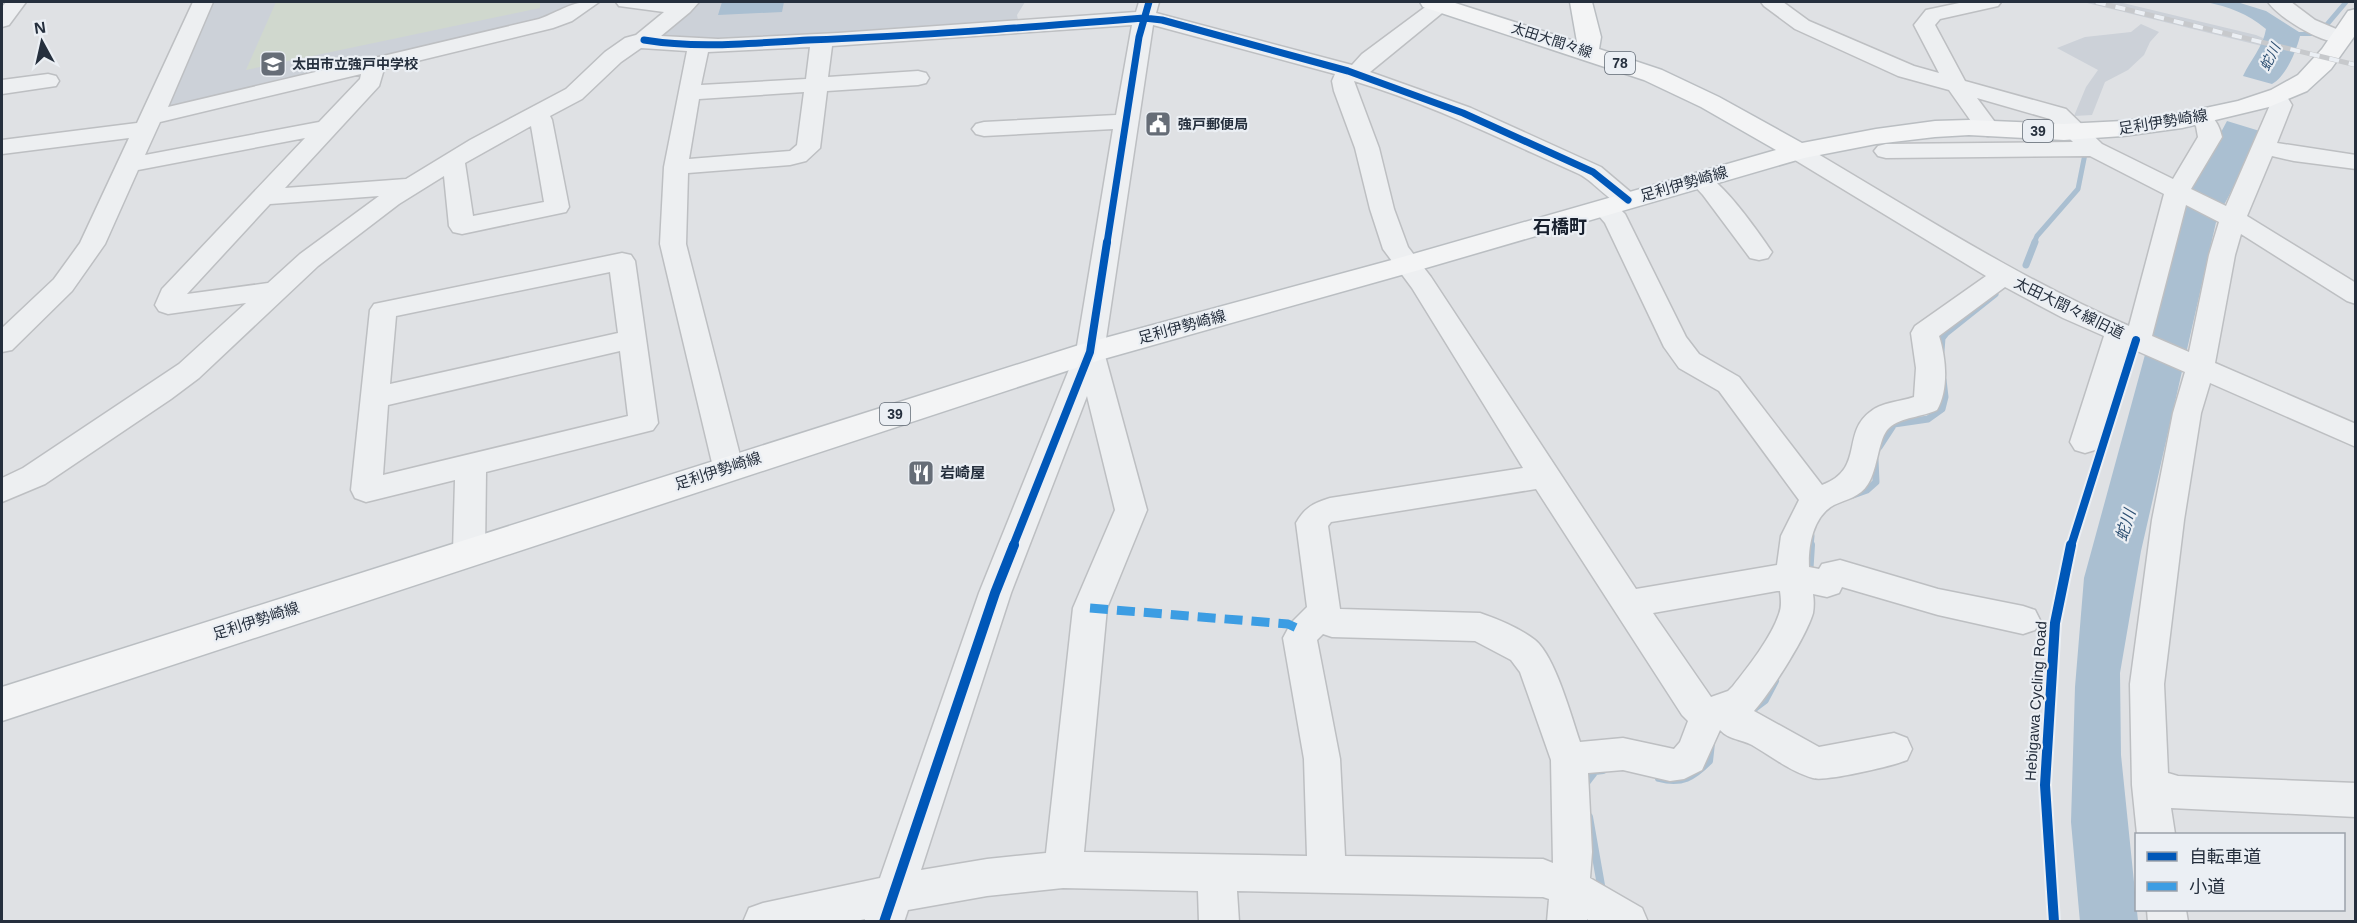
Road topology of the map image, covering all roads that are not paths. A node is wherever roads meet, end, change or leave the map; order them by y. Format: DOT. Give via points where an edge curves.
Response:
graph roads {
  1 [pos="16,2"];
  2 [pos="203,2"];
  3 [pos="589,2"];
  4 [pos="626,2"];
  5 [pos="1581,2"];
  6 [pos="1771,2"];
  7 [pos="1991,2"];
  8 [pos="2278,2"];
  9 [pos="1435,3"];
  10 [pos="686,4"];
  11 [pos="1146,10"];
  12 [pos="2355,16"];
  13 [pos="2,21"];
  14 [pos="2341,38"];
  15 [pos="644,40"];
  16 [pos="822,40"];
  17 [pos="699,44"];
  18 [pos="1587,51"];
  19 [pos="374,66"];
  20 [pos="1352,72"];
  21 [pos="918,78"];
  22 [pos="48,81"];
  23 [pos="816,85"];
  24 [pos="1957,86"];
  25 [pos="2,87"];
  26 [pos="688,93"];
  27 [pos="2276,97"];
  28 [pos="537,116"];
  29 [pos="2198,117"];
  30 [pos="1126,121"];
  31 [pos="147,123"];
  32 [pos="984,129"];
  33 [pos="1988,129"];
  34 [pos="325,130"];
  35 [pos="2075,132"];
  36 [pos="2,147"];
  37 [pos="2265,147"];
  38 [pos="2094,149"];
  39 [pos="1886,151"];
  40 [pos="1798,152"];
  41 [pos="451,162"];
  42 [pos="2355,162"];
  43 [pos="128,165"];
  44 [pos="676,167"];
  45 [pos="1701,180"];
  46 [pos="412,186"];
  47 [pos="2181,193"];
  48 [pos="262,197"];
  49 [pos="1616,204"];
  50 [pos="2230,217"];
  51 [pos="1759,252"];
  52 [pos="1409,264"];
  53 [pos="2004,275"];
  54 [pos="274,291"];
  55 [pos="2355,295"];
  56 [pos="632,339"];
  57 [pos="2133,339"];
  58 [pos="2,343"];
  59 [pos="1090,352"];
  60 [pos="2198,367"];
  61 [pos="375,398"];
  62 [pos="2355,436"];
  63 [pos="2085,442"];
  64 [pos="471,465"];
  65 [pos="728,468"];
  66 [pos="1544,476"];
  67 [pos="2,490"];
  68 [pos="1815,499"];
  69 [pos="469,552"];
  70 [pos="1794,577"];
  71 [pos="1629,604"];
  72 [pos="1320,619"];
  73 [pos="2023,620"];
  74 [pos="2,704"];
  75 [pos="1722,717"];
  76 [pos="1894,749"];
  77 [pos="1569,760"];
  78 [pos="2164,789"];
  79 [pos="2355,800"];
  80 [pos="2156,833"];
  81 [pos="1063,870"];
  82 [pos="1216,871"];
  83 [pos="1327,874"];
  84 [pos="1568,904"];
  85 [pos="888,908"];
  86 [pos="763,921"];
  87 [pos="1219,921"];
  88 [pos="1628,921"];
  1 -- 13 [label="street"];
  2 -- 31 [label="street"];
  3 -- 19 [label="street" via="546,24"];
  4 -- 10 [label="street"];
  5 -- 18 [label="main road" via="1589,37"];
  6 -- 24 [label="street" via="1802,25 1906,71"];
  7 -- 24 [label="street" via="1933,14 1924,25"];
  8 -- 14 [label="street" via="2308,24"];
  9 -- 18 [label="main road, 太田大間々線 / 78"];
  9 -- 20 [label="street"];
  10 -- 15 [label="street"];
  11 -- 16 [label="street"];
  11 -- 20 [label="street" via="1182,24"];
  11 -- 30 [label="street"];
  12 -- 14 [label="main road, 足利伊勢崎線 / 39"];
  14 -- 27 [label="main road, 足利伊勢崎線 / 39" via="2309,78"];
  15 -- 17 [label="street"];
  15 -- 28 [label="street" via="613,57 574,94"];
  16 -- 17 [label="street"];
  16 -- 23 [label="street"];
  17 -- 26 [label="street"];
  18 -- 40 [label="main road, 太田大間々線 / 78" via="1679,87"];
  19 -- 31 [label="street"];
  19 -- 34 [label="street" via="371,81"];
  20 -- 49 [label="street" via="1463,113 1573,161 1593,172"];
  20 -- 52 [label="street" via="1343,81 1345,91 1367,148 1390,237"];
  21 -- 23 [label="street"];
  22 -- 25 [label="street"];
  23 -- 26 [label="street"];
  23 -- 44 [label="street" via="808,148 798,156"];
  24 -- 33 [label="street"];
  24 -- 35 [label="street" via="2058,114 2067,118"];
  26 -- 44 [label="street"];
  27 -- 29 [label="main road, 足利伊勢崎線 / 39"];
  27 -- 37 [label="street" via="2281,105"];
  28 -- 41 [label="street"];
  28 -- 41 [label="street" via="541,120 557,207 462,226 455,166"];
  29 -- 35 [label="main road, 足利伊勢崎線 / 39" via="2122,130"];
  29 -- 47 [label="street" via="2207,123 2210,137"];
  30 -- 32 [label="street"];
  30 -- 59 [label="street"];
  31 -- 36 [label="street"];
  31 -- 43 [label="street"];
  33 -- 35 [label="main road, 足利伊勢崎線 / 39"];
  33 -- 40 [label="main road, 足利伊勢崎線 / 39" via="1893,133"];
  34 -- 43 [label="street"];
  34 -- 48 [label="street"];
  35 -- 38 [label="street"];
  37 -- 42 [label="street"];
  37 -- 50 [label="street"];
  38 -- 39 [label="street"];
  38 -- 47 [label="street"];
  40 -- 45 [label="main road, 足利伊勢崎線 / 39"];
  40 -- 53 [label="street, 太田大間々線旧道"];
  41 -- 46 [label="street"];
  43 -- 58 [label="street" via="77,268"];
  44 -- 65 [label="street" via="673,244"];
  45 -- 49 [label="main road, 足利伊勢崎線 / 39"];
  45 -- 51 [label="street"];
  46 -- 48 [label="street"];
  46 -- 54 [label="street" via="309,260"];
  47 -- 50 [label="street"];
  47 -- 57 [label="street" via="2145,315"];
  48 -- 54 [label="street" via="171,295 168,305"];
  49 -- 52 [label="main road, 足利伊勢崎線 / 39"];
  49 -- 68 [label="street" via="1616,219 1674,340 1689,361 1729,384"];
  50 -- 55 [label="street"];
  50 -- 60 [label="street"];
  52 -- 59 [label="main road, 足利伊勢崎線 / 39"];
  52 -- 66 [label="street"];
  53 -- 57 [label="street, 太田大間々線旧道"];
  53 -- 68 [label="street" via="1925,333 1931,386 1927,403 1881,418 1873,428 1855,481"];
  54 -- 67 [label="street" via="189,371 34,476"];
  56 -- 61 [label="street"];
  56 -- 61 [label="street" via="622,261 382,310"];
  56 -- 64 [label="street" via="643,423"];
  57 -- 60 [label="street, 太田大間々線旧道"];
  57 -- 63 [label="street"];
  59 -- 65 [label="main road, 足利伊勢崎線 / 39"];
  59 -- 81 [label="street" via="1131,510 1090,608"];
  59 -- 85 [label="street" via="994,592"];
  60 -- 62 [label="street, 太田大間々線旧道"];
  60 -- 78 [label="street" via="2168,520 2147,684"];
  61 -- 64 [label="street" via="366,490"];
  64 -- 69 [label="street"];
  65 -- 69 [label="main road, 足利伊勢崎線 / 39"];
  66 -- 71 [label="street"];
  66 -- 72 [label="street" via="1320,514 1312,523 1324,609"];
  68 -- 70 [label="street" via="1798,528"];
  69 -- 74 [label="main road, 足利伊勢崎線 / 39"];
  70 -- 71 [label="street"];
  70 -- 73 [label="street" via="1827,584 1833,573 1840,573 1938,602"];
  70 -- 75 [label="street" via="1798,594 1796,615 1756,682"];
  71 -- 75 [label="street" via="1694,704"];
  72 -- 77 [label="street" via="1332,623 1480,627 1523,650 1535,665"];
  72 -- 83 [label="street" via="1300,638 1322,759"];
  75 -- 76 [label="street" via="1747,724 1815,763"];
  75 -- 77 [label="street" via="1689,759 1678,765 1623,754"];
  77 -- 84 [label="street" via="1573,852"];
  78 -- 79 [label="street"];
  78 -- 80 [label="street"];
  81 -- 82 [label="street"];
  81 -- 85 [label="street" via="1019,872"];
  82 -- 83 [label="street"];
  82 -- 87 [label="street"];
  83 -- 84 [label="street" via="1543,878"];
  84 -- 88 [label="street"];
  85 -- 86 [label="street"];
}
